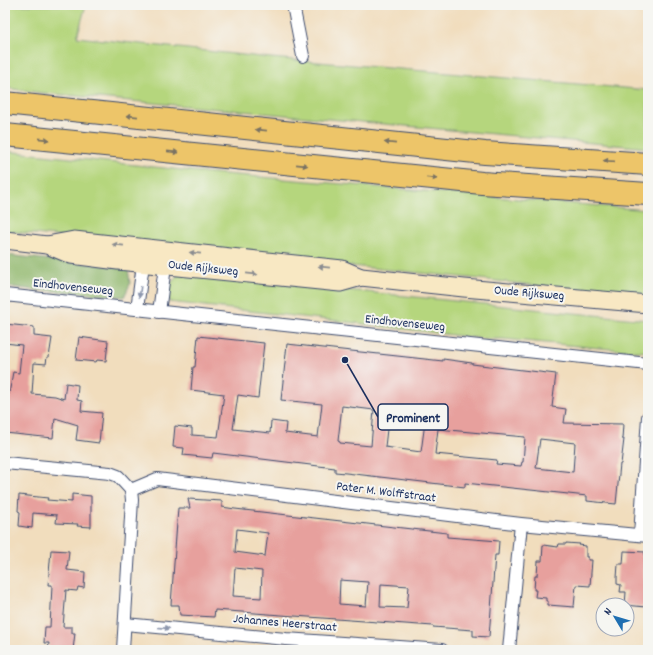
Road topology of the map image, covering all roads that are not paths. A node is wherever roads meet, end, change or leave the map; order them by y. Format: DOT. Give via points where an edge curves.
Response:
graph roads {
  1 [pos="293,5"];
  2 [pos="303,56"];
  3 [pos="5,103"];
  4 [pos="5,135"];
  5 [pos="648,164"];
  6 [pos="648,194"];
  7 [pos="5,240"];
  8 [pos="145,255"];
  9 [pos="166,258"];
  10 [pos="5,295"];
  11 [pos="648,304"];
  12 [pos="137,309"];
  13 [pos="159,312"];
  14 [pos="648,364"];
  15 [pos="648,417"];
  16 [pos="5,463"];
  17 [pos="131,490"];
  18 [pos="521,524"];
  19 [pos="644,536"];
  20 [pos="125,624"];
  21 [pos="285,644"];
  22 [pos="123,650"];
  23 [pos="442,650"];
  24 [pos="509,650"];
  1 -- 2 [label="street"];
  5 -- 3 [label="highway, one-way" via="485,153"];
  4 -- 6 [label="highway, one-way" via="482,183"];
  7 -- 8 [label="main road, Oude Rijksweg" via="47,245 74,240"];
  8 -- 9 [label="main road, Oude Rijksweg"];
  8 -- 12 [label="street, one-way"];
  9 -- 11 [label="main road, Oude Rijksweg" via="340,283 361,277"];
  9 -- 13 [label="street"];
  10 -- 12 [label="street, Eindhovenseweg"];
  12 -- 13 [label="street, Eindhovenseweg"];
  13 -- 14 [label="street, Eindhovenseweg"];
  15 -- 19 [label="street"];
  16 -- 17 [label="street" via="110,473 118,476"];
  17 -- 18 [label="street, Pater M. Wolffstraat" via="157,479"];
  17 -- 20 [label="street"];
  18 -- 19 [label="street, Pater M. Wolffstraat"];
  18 -- 24 [label="street"];
  20 -- 21 [label="street, Johannes Heerstraat, one-way"];
  20 -- 22 [label="street"];
  21 -- 23 [label="street, Johannes Heerstraat"];
}
